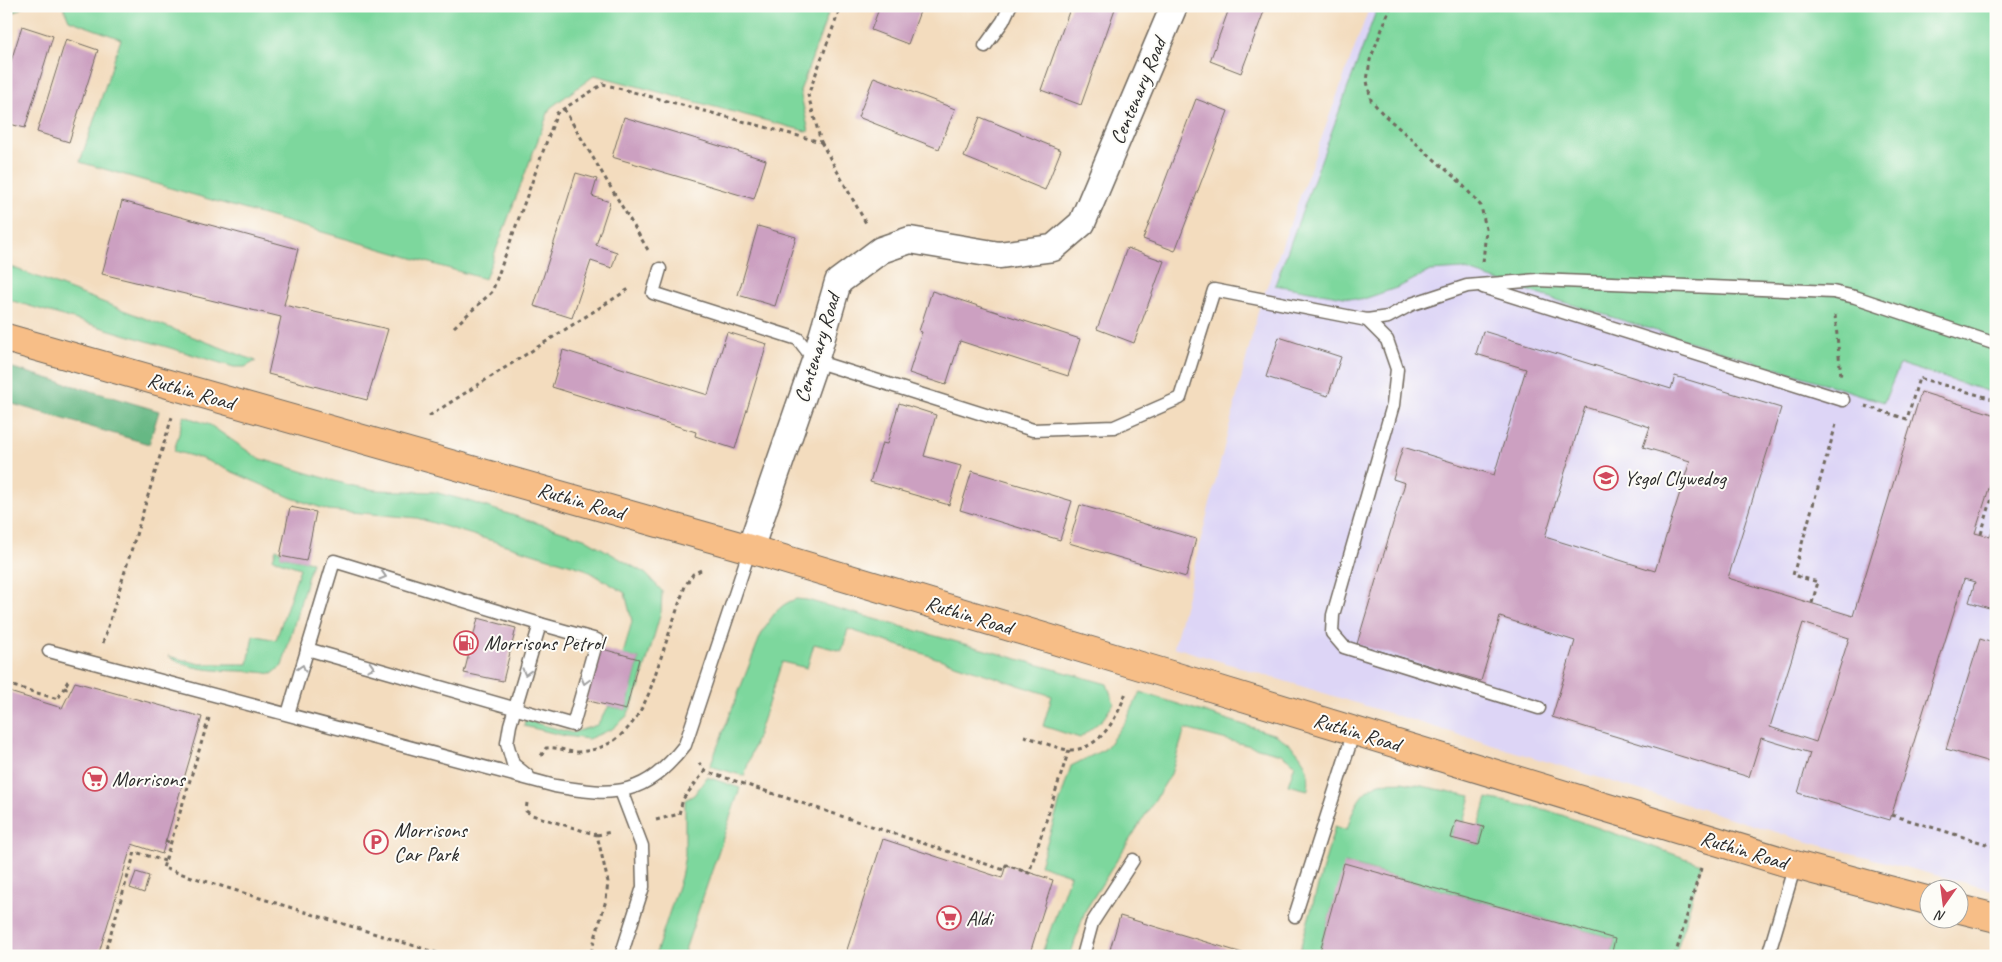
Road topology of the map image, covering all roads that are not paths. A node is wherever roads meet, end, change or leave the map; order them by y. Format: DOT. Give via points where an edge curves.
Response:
graph roads {
  1 [pos="1010,6"];
  2 [pos="1174,6"];
  3 [pos="984,46"];
  4 [pos="660,269"];
  5 [pos="1477,285"];
  6 [pos="1367,320"];
  7 [pos="6,338"];
  8 [pos="1996,344"];
  9 [pos="814,361"];
  10 [pos="1843,400"];
  11 [pos="750,549"];
  12 [pos="540,624"];
  13 [pos="307,649"];
  14 [pos="48,651"];
  15 [pos="1539,708"];
  16 [pos="515,709"];
  17 [pos="288,714"];
  18 [pos="1354,731"];
  19 [pos="534,780"];
  20 [pos="621,791"];
  21 [pos="1133,860"];
  22 [pos="1795,865"];
  23 [pos="1920,898"];
  24 [pos="1970,912"];
  25 [pos="1295,916"];
  26 [pos="1996,918"];
  27 [pos="621,956"];
  28 [pos="1083,956"];
  29 [pos="1768,956"];
  1 -- 3 [label="lane"];
  2 -- 9 [label="street, Centenary Road" via="1082,223 1053,248 999,255 910,240 881,250 838,282"];
  4 -- 9 [label="lane" via="653,292 798,339"];
  5 -- 6 [label="lane" via="1412,304 1388,317"];
  5 -- 8 [label="lane" via="1537,280 1833,292"];
  5 -- 10 [label="lane"];
  6 -- 9 [label="lane" via="1214,290 1180,398 1114,427 1033,430"];
  6 -- 15 [label="lane" via="1387,340 1397,369 1393,405 1333,615 1332,634 1344,647"];
  7 -- 11 [label="main road, Ruthin Road"];
  9 -- 11 [label="street, Centenary Road"];
  11 -- 18 [label="main road, Ruthin Road"];
  11 -- 20 [label="lane" via="685,744 659,773"];
  13 -- 12 [label="lane, one-way" via="334,562"];
  12 -- 16 [label="lane, one-way"];
  12 -- 16 [label="lane, one-way" via="597,640 572,726"];
  13 -- 16 [label="lane, one-way"];
  17 -- 13 [label="lane, one-way"];
  14 -- 17 [label="lane"];
  16 -- 19 [label="lane" via="507,742 514,764"];
  17 -- 19 [label="lane"];
  18 -- 22 [label="main road, Ruthin Road"];
  18 -- 25 [label="lane"];
  19 -- 20 [label="lane" via="578,790"];
  20 -- 27 [label="lane" via="642,846 643,887"];
  21 -- 28 [label="lane" via="1092,923"];
  22 -- 23 [label="main road, Ruthin Road"];
  22 -- 29 [label="lane"];
  24 -- 26 [label="main road"];
}
